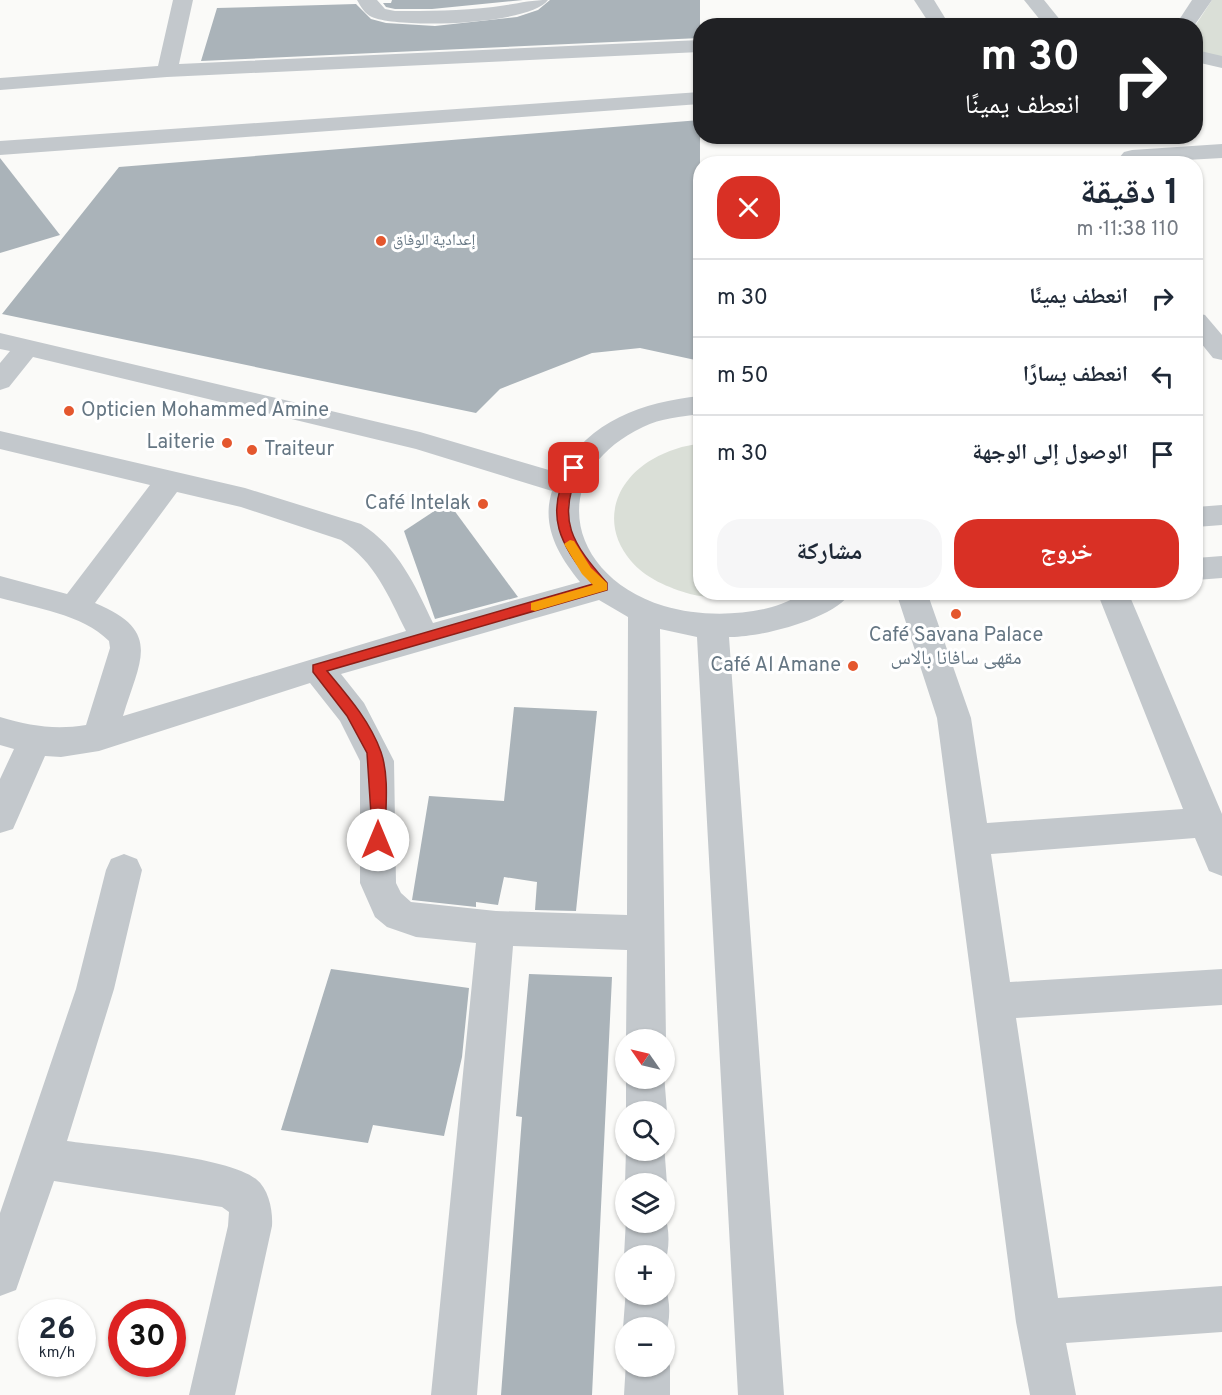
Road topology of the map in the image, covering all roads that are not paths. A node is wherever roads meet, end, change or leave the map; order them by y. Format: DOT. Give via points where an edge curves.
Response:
graph roads {
  1 [pos="183,0"];
  2 [pos="367,0"];
  3 [pos="538,0"];
  4 [pos="924,0"];
  5 [pos="1034,0"];
  6 [pos="1202,0"];
  7 [pos="936,18"];
  8 [pos="1049,18"];
  9 [pos="1190,18"];
  10 [pos="693,46"];
  11 [pos="1203,58"];
  12 [pos="1222,62"];
  13 [pos="167,71"];
  14 [pos="0,84"];
  15 [pos="693,98"];
  16 [pos="0,148"];
  17 [pos="1222,151"];
  18 [pos="1126,154"];
  19 [pos="1203,329"];
  20 [pos="0,340"];
  21 [pos="27,347"];
  22 [pos="1222,352"];
  23 [pos="0,381"];
  24 [pos="693,406"];
  25 [pos="0,440"];
  26 [pos="170,480"];
  27 [pos="566,485"];
  28 [pos="1222,515"];
  29 [pos="1203,516"];
  30 [pos="1222,567"];
  31 [pos="1203,568"];
  32 [pos="603,586"];
  33 [pos="0,587"];
  34 [pos="822,600"];
  35 [pos="914,600"];
  36 [pos="1115,600"];
  37 [pos="74,608"];
  38 [pos="644,611"];
  39 [pos="712,626"];
  40 [pos="425,638"];
  41 [pos="317,668"];
  42 [pos="0,731"];
  43 [pos="99,737"];
  44 [pos="48,742"];
  45 [pos="2,809"];
  46 [pos="1208,822"];
  47 [pos="973,840"];
  48 [pos="1222,860"];
  49 [pos="124,870"];
  50 [pos="496,928"];
  51 [pos="645,933"];
  52 [pos="1222,987"];
  53 [pos="995,1001"];
  54 [pos="646,1029"];
  55 [pos="41,1158"];
  56 [pos="0,1274"];
  57 [pos="1222,1309"];
  58 [pos="1039,1322"];
  59 [pos="647,1377"];
  60 [pos="212,1395"];
  61 [pos="454,1395"];
  62 [pos="647,1395"];
  63 [pos="761,1395"];
  64 [pos="1053,1395"];
  1 -- 13 [label="street"];
  2 -- 3 [label="street" via="370,9 395,17 504,13 533,6"];
  4 -- 7 [label="street"];
  5 -- 8 [label="street"];
  6 -- 9 [label="street"];
  10 -- 13 [label="street"];
  11 -- 12 [label="street"];
  13 -- 14 [label="street"];
  15 -- 16 [label="street"];
  17 -- 18 [label="street"];
  19 -- 22 [label="street"];
  20 -- 21 [label="street"];
  21 -- 23 [label="street"];
  21 -- 27 [label="street" via="420,441"];
  24 -- 27 [label="street" via="656,412 616,429 585,453"];
  25 -- 26 [label="street"];
  26 -- 37 [label="street"];
  26 -- 40 [label="street" via="245,498 366,540 386,562"];
  27 -- 32 [label="street" via="563,519 567,537 575,555"];
  28 -- 29 [label="street"];
  30 -- 31 [label="street"];
  32 -- 38 [label="street"];
  32 -- 40 [label="street"];
  33 -- 37 [label="street"];
  34 -- 39 [label="street" via="774,622"];
  35 -- 47 [label="street" via="954,718"];
  36 -- 46 [label="street"];
  37 -- 43 [label="street" via="111,624 125,639 121,673"];
  38 -- 39 [label="street"];
  38 -- 51 [label="street"];
  39 -- 63 [label="street"];
  40 -- 41 [label="street"];
  41 -- 43 [label="street"];
  41 -- 50 [label="street" via="352,712 376,761 378,883 384,900 400,915 416,920"];
  42 -- 44 [label="street"];
  43 -- 44 [label="street"];
  44 -- 45 [label="street"];
  46 -- 47 [label="street"];
  46 -- 48 [label="street"];
  47 -- 53 [label="street"];
  49 -- 55 [label="street" via="95,989"];
  50 -- 51 [label="street"];
  50 -- 61 [label="street"];
  51 -- 54 [label="street"];
  52 -- 53 [label="street"];
  53 -- 58 [label="street"];
  55 -- 56 [label="street"];
  55 -- 60 [label="street" via="219,1185 246,1199 252,1211 250,1226"];
  57 -- 58 [label="street"];
  58 -- 64 [label="street"];
  59 -- 62 [label="street"];
}
